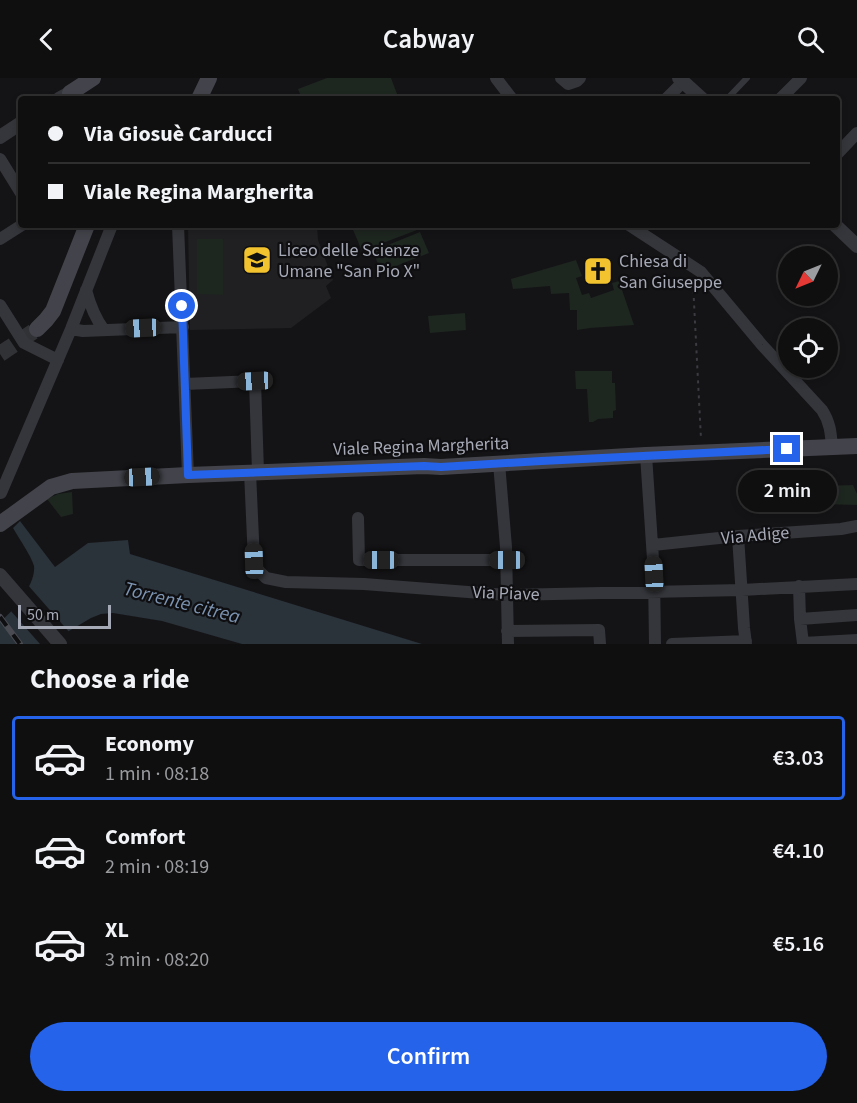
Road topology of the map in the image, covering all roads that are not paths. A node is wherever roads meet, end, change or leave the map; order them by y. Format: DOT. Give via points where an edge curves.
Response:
graph roads {
  1 [pos="93,78"];
  2 [pos="209,78"];
  3 [pos="496,78"];
  4 [pos="561,78"];
  5 [pos="580,78"];
  6 [pos="747,78"];
  7 [pos="801,78"];
  8 [pos="686,81"];
  9 [pos="69,96"];
  10 [pos="200,96"];
  11 [pos="510,96"];
  12 [pos="669,96"];
  13 [pos="699,96"];
  14 [pos="730,96"];
  15 [pos="783,96"];
  16 [pos="18,125"];
  17 [pos="857,133"];
  18 [pos="0,136"];
  19 [pos="840,151"];
  20 [pos="0,159"];
  21 [pos="18,188"];
  22 [pos="18,228"];
  23 [pos="86,228"];
  24 [pos="111,228"];
  25 [pos="178,228"];
  26 [pos="634,228"];
  27 [pos="838,228"];
  28 [pos="0,239"];
  29 [pos="857,246"];
  30 [pos="86,290"];
  31 [pos="0,305"];
  32 [pos="183,327"];
  33 [pos="37,329"];
  34 [pos="71,329"];
  35 [pos="104,330"];
  36 [pos="58,360"];
  37 [pos="185,384"];
  38 [pos="849,448"];
  39 [pos="646,455"];
  40 [pos="499,463"];
  41 [pos="254,472"];
  42 [pos="188,475"];
  43 [pos="1,493"];
  44 [pos="358,518"];
  45 [pos="0,524"];
  46 [pos="857,526"];
  47 [pos="738,536"];
  48 [pos="653,545"];
  49 [pos="507,560"];
  50 [pos="3,579"];
  51 [pos="857,584"];
  52 [pos="799,586"];
  53 [pos="742,590"];
  54 [pos="654,593"];
  55 [pos="507,595"];
  56 [pos="857,615"];
  57 [pos="800,619"];
  58 [pos="508,638"];
  59 [pos="857,640"];
  60 [pos="746,643"];
  61 [pos="60,644"];
  62 [pos="600,644"];
  63 [pos="655,644"];
  64 [pos="672,644"];
  1 -- 9 [label="main road"];
  2 -- 10 [label="main road"];
  3 -- 11 [label="street"];
  4 -- 5 [label="street" via="568,84"];
  6 -- 14 [label="lane"];
  7 -- 15 [label="street"];
  8 -- 12 [label="street"];
  8 -- 13 [label="street"];
  16 -- 18 [label="street"];
  17 -- 19 [label="street"];
  20 -- 21 [label="street"];
  22 -- 28 [label="street"];
  23 -- 33 [label="main road" via="53,311"];
  24 -- 30 [label="street"];
  25 -- 32 [label="street"];
  26 -- 38 [label="street" via="697,269 822,410 831,430"];
  27 -- 29 [label="street"];
  30 -- 34 [label="street"];
  30 -- 35 [label="street" via="92,311"];
  31 -- 36 [label="street" via="24,343"];
  32 -- 35 [label="street"];
  32 -- 37 [label="street"];
  34 -- 35 [label="street"];
  34 -- 36 [label="street"];
  36 -- 43 [label="street"];
  37 -- 41 [label="street, Via Piave" via="255,381"];
  37 -- 42 [label="street"];
  38 -- 39 [label="main road, Viale Regina Margherita"];
  39 -- 40 [label="main road, Viale Regina Margherita"];
  39 -- 48 [label="street"];
  40 -- 41 [label="main road, Viale Regina Margherita"];
  40 -- 49 [label="street"];
  41 -- 42 [label="main road, Viale Regina Margherita"];
  41 -- 55 [label="street, Via Piave" via="254,561 266,578"];
  42 -- 45 [label="main road, Viale Regina Margherita" via="62,483"];
  44 -- 49 [label="street" via="360,560"];
  46 -- 47 [label="street, Via Adige"];
  47 -- 48 [label="street, Via Adige"];
  47 -- 53 [label="street"];
  48 -- 54 [label="street"];
  49 -- 55 [label="street"];
  50 -- 61 [label="street"];
  51 -- 52 [label="street, Via Piave"];
  52 -- 53 [label="street, Via Piave"];
  52 -- 57 [label="street"];
  53 -- 54 [label="street, Via Piave"];
  53 -- 60 [label="street"];
  54 -- 55 [label="street, Via Piave"];
  54 -- 63 [label="street"];
  55 -- 58 [label="street"];
  56 -- 57 [label="street"];
  57 -- 59 [label="street" via="803,643"];
  58 -- 62 [label="street" via="599,630"];
  60 -- 64 [label="street"];
}
